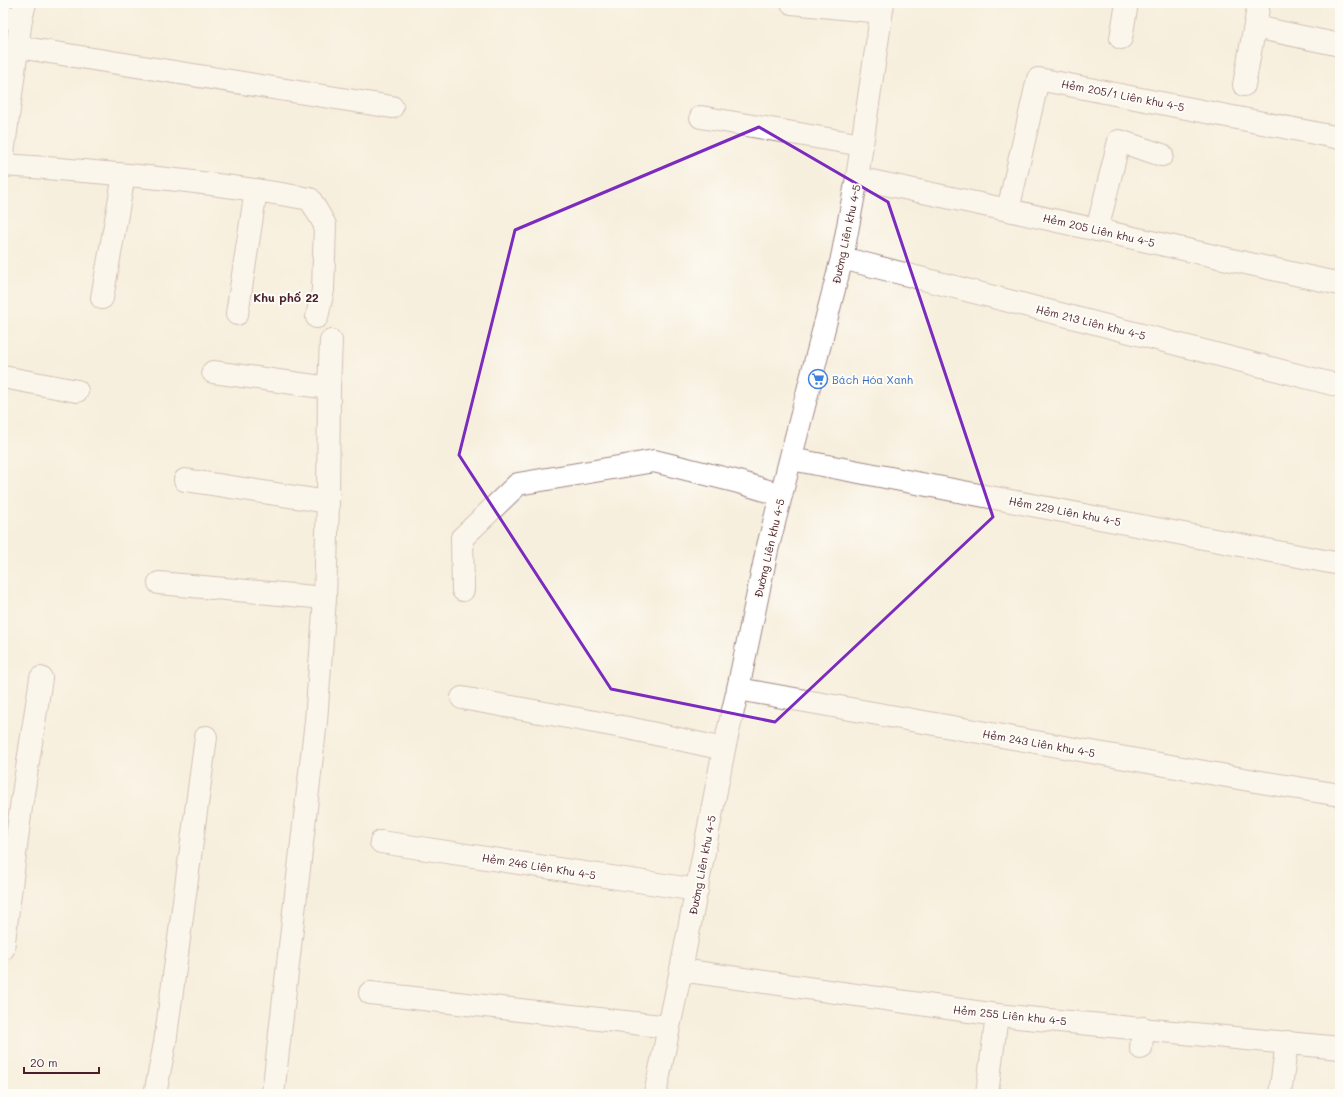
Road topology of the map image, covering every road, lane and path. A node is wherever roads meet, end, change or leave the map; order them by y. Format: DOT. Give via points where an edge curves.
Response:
graph roads {
  1 [pos="792,3"];
  2 [pos="1127,3"];
  3 [pos="1259,3"];
  4 [pos="882,7"];
  5 [pos="16,13"];
  6 [pos="1255,27"];
  7 [pos="1122,38"];
  8 [pos="1340,45"];
  9 [pos="18,46"];
  10 [pos="1244,85"];
  11 [pos="392,107"];
  12 [pos="701,117"];
  13 [pos="1340,138"];
  14 [pos="862,146"];
  15 [pos="3,154"];
  16 [pos="1162,155"];
  17 [pos="3,165"];
  18 [pos="124,174"];
  19 [pos="857,178"];
  20 [pos="256,190"];
  21 [pos="1008,210"];
  22 [pos="1097,230"];
  23 [pos="842,258"];
  24 [pos="1340,284"];
  25 [pos="102,298"];
  26 [pos="238,314"];
  27 [pos="317,317"];
  28 [pos="331,341"];
  29 [pos="213,372"];
  30 [pos="3,377"];
  31 [pos="1340,386"];
  32 [pos="328,388"];
  33 [pos="77,391"];
  34 [pos="791,459"];
  35 [pos="185,480"];
  36 [pos="781,495"];
  37 [pos="328,502"];
  38 [pos="1340,564"];
  39 [pos="159,583"];
  40 [pos="463,590"];
  41 [pos="324,598"];
  42 [pos="40,678"];
  43 [pos="738,689"];
  44 [pos="462,698"];
  45 [pos="206,737"];
  46 [pos="724,749"];
  47 [pos="1340,795"];
  48 [pos="381,842"];
  49 [pos="8,865"];
  50 [pos="697,890"];
  51 [pos="3,949"];
  52 [pos="681,970"];
  53 [pos="370,993"];
  54 [pos="997,1015"];
  55 [pos="669,1027"];
  56 [pos="1287,1042"];
  57 [pos="1340,1048"];
  58 [pos="155,1094"];
  59 [pos="273,1094"];
  60 [pos="655,1094"];
  61 [pos="987,1094"];
  62 [pos="1280,1094"];
  1 -- 4 [label="street"];
  2 -- 7 [label="street"];
  3 -- 6 [label="street"];
  4 -- 14 [label="street, Đường Liên khu 4-5"];
  5 -- 9 [label="street"];
  6 -- 8 [label="street"];
  6 -- 10 [label="street"];
  9 -- 11 [label="street"];
  9 -- 15 [label="street"];
  12 -- 14 [label="street"];
  13 -- 21 [label="street, Hẻm 205/1 Liên khu 4-5" via="1038,79"];
  14 -- 19 [label="street, Đường Liên khu 4-5"];
  16 -- 22 [label="street" via="1119,141"];
  17 -- 18 [label="street"];
  18 -- 20 [label="street"];
  18 -- 25 [label="street"];
  19 -- 21 [label="street, Hẻm 205 Liên khu 4-5"];
  19 -- 23 [label="street, Đường Liên khu 4-5"];
  20 -- 26 [label="street"];
  20 -- 27 [label="street" via="310,199 325,225 323,290"];
  21 -- 22 [label="street, Hẻm 205 Liên khu 4-5"];
  22 -- 24 [label="street, Hẻm 205 Liên khu 4-5"];
  23 -- 31 [label="street, Hẻm 213 Liên khu 4-5"];
  23 -- 34 [label="street, Đường Liên khu 4-5"];
  28 -- 32 [label="street"];
  29 -- 32 [label="street"];
  30 -- 33 [label="street"];
  32 -- 37 [label="street"];
  34 -- 36 [label="street, Đường Liên khu 4-5"];
  34 -- 38 [label="street, Hẻm 229 Liên khu 4-5"];
  35 -- 37 [label="street"];
  36 -- 40 [label="street" via="654,461 518,484 462,538"];
  36 -- 43 [label="street, Đường Liên khu 4-5"];
  37 -- 41 [label="street"];
  39 -- 41 [label="street"];
  41 -- 59 [label="street" via="316,721"];
  42 -- 49 [label="street" via="21,807"];
  43 -- 46 [label="street, Đường Liên khu 4-5"];
  43 -- 47 [label="street, Hẻm 243 Liên khu 4-5"];
  44 -- 46 [label="street" via="628,728"];
  45 -- 58 [label="street" via="165,1043"];
  46 -- 50 [label="street, Đường Liên khu 4-5"];
  48 -- 50 [label="street, Hẻm 246 Liên Khu 4-5"];
  49 -- 51 [label="street"];
  50 -- 52 [label="street, Đường Liên khu 4-5"];
  52 -- 54 [label="street, Hẻm 255 Liên khu 4-5"];
  52 -- 55 [label="street, Đường Liên khu 4-5"];
  53 -- 55 [label="street"];
  54 -- 56 [label="street, Hẻm 255 Liên khu 4-5" via="1142,1038"];
  54 -- 61 [label="street"];
  55 -- 60 [label="street, Đường Liên khu 4-5"];
  56 -- 57 [label="street, Hẻm 255 Liên khu 4-5"];
  56 -- 62 [label="street"];
}
